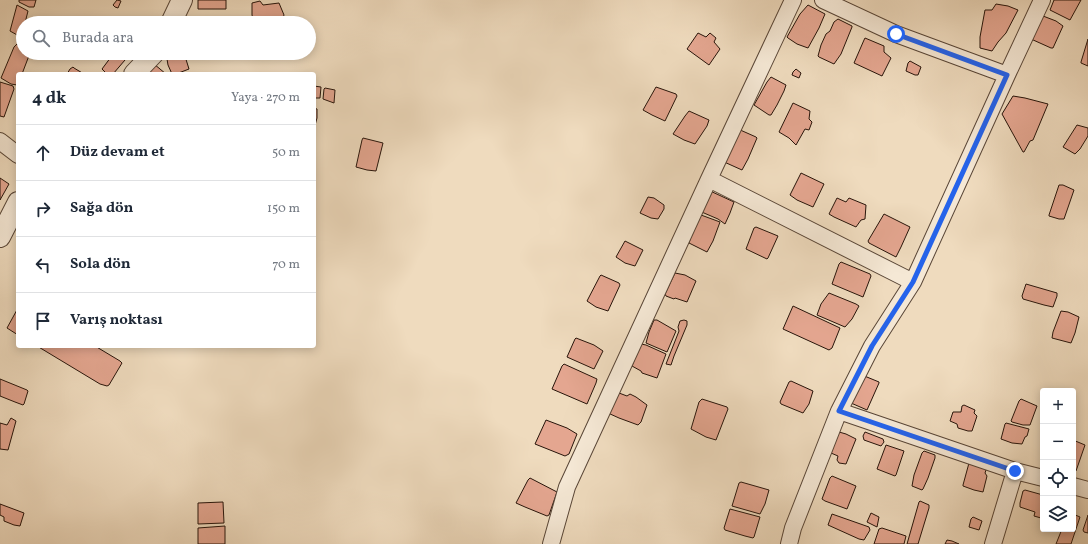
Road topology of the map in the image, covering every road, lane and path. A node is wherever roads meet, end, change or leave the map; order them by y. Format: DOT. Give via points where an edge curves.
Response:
graph roads {
  1 [pos="182,0"];
  2 [pos="793,0"];
  3 [pos="823,0"];
  4 [pos="1042,0"];
  5 [pos="175,16"];
  6 [pos="147,60"];
  7 [pos="136,72"];
  8 [pos="1007,75"];
  9 [pos="0,141"];
  10 [pos="16,153"];
  11 [pos="709,179"];
  12 [pos="16,206"];
  13 [pos="0,237"];
  14 [pos="913,282"];
  15 [pos="839,411"];
  16 [pos="1015,471"];
  17 [pos="1040,477"];
  18 [pos="1076,487"];
  19 [pos="1088,490"];
  20 [pos="551,544"];
  21 [pos="788,544"];
  22 [pos="993,544"];
  1 -- 5 [label="street"];
  2 -- 11 [label="street"];
  3 -- 8 [label="street" via="896,34"];
  4 -- 8 [label="street"];
  6 -- 7 [label="street"];
  8 -- 14 [label="street"];
  9 -- 10 [label="street"];
  11 -- 14 [label="street"];
  11 -- 20 [label="street" via="567,487"];
  12 -- 13 [label="street"];
  14 -- 15 [label="street" via="872,346"];
  15 -- 16 [label="street"];
  15 -- 21 [label="street"];
  16 -- 17 [label="street"];
  16 -- 22 [label="street"];
  18 -- 19 [label="street"];
}
